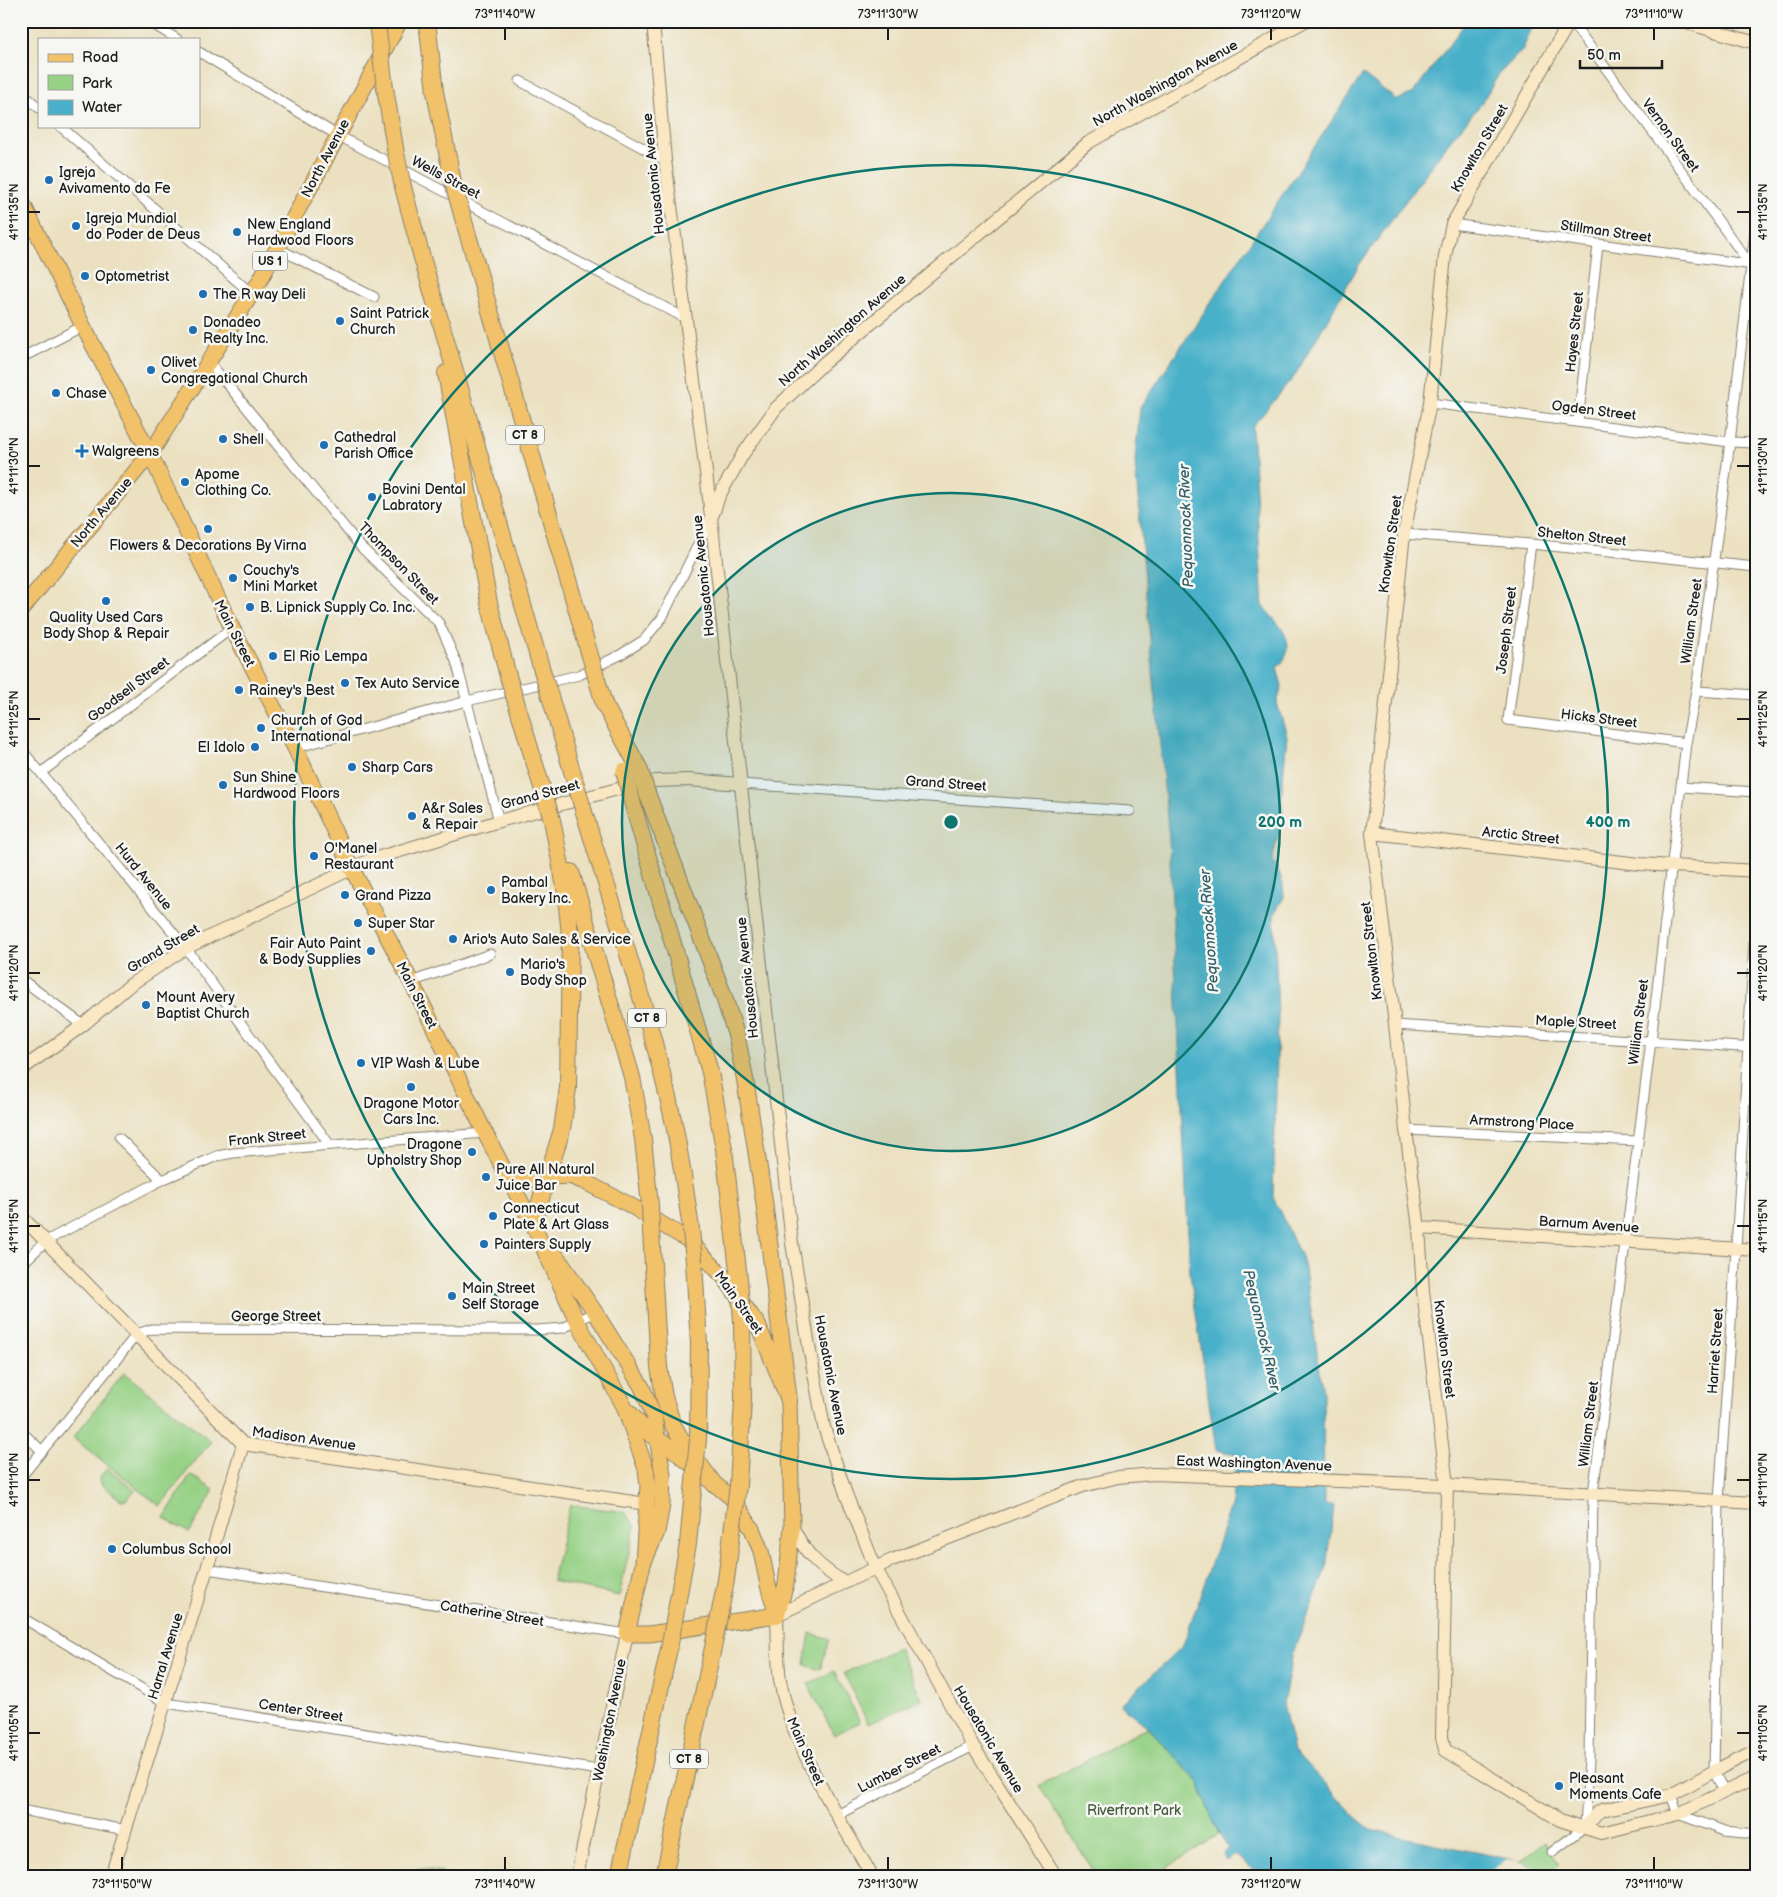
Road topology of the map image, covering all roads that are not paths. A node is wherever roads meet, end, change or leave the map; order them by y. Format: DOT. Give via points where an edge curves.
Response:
graph roads {
  1 [pos="148,21"];
  2 [pos="400,21"];
  3 [pos="426,21"];
  4 [pos="653,21"];
  5 [pos="1571,21"];
  6 [pos="1680,21"];
  7 [pos="376,22"];
  8 [pos="1297,23"];
  9 [pos="175,38"];
  10 [pos="1756,43"];
  11 [pos="200,53"];
  12 [pos="520,81"];
  13 [pos="21,92"];
  14 [pos="38,107"];
  15 [pos="62,128"];
  16 [pos="337,135"];
  17 [pos="665,160"];
  18 [pos="21,200"];
  19 [pos="1452,224"];
  20 [pos="1756,224"];
  21 [pos="1598,244"];
  22 [pos="277,248"];
  23 [pos="1753,265"];
  24 [pos="432,292"];
  25 [pos="252,294"];
  26 [pos="374,297"];
  27 [pos="685,318"];
  28 [pos="83,326"];
  29 [pos="21,358"];
  30 [pos="209,362"];
  31 [pos="1430,403"];
  32 [pos="1578,422"];
  33 [pos="1730,442"];
  34 [pos="1756,443"];
  35 [pos="150,454"];
  36 [pos="711,518"];
  37 [pos="1404,534"];
  38 [pos="1531,544"];
  39 [pos="1713,564"];
  40 [pos="1756,567"];
  41 [pos="21,610"];
  42 [pos="232,628"];
  43 [pos="1696,690"];
  44 [pos="1756,695"];
  45 [pos="467,701"];
  46 [pos="1508,720"];
  47 [pos="1686,743"];
  48 [pos="295,748"];
  49 [pos="21,749"];
  50 [pos="631,770"];
  51 [pos="42,772"];
  52 [pos="741,784"];
  53 [pos="1681,787"];
  54 [pos="1756,792"];
  55 [pos="1130,811"];
  56 [pos="552,820"];
  57 [pos="499,821"];
  58 [pos="1372,834"];
  59 [pos="1671,866"];
  60 [pos="352,869"];
  61 [pos="1756,872"];
  62 [pos="1756,910"];
  63 [pos="186,948"];
  64 [pos="490,954"];
  65 [pos="21,979"];
  66 [pos="411,982"];
  67 [pos="83,1024"];
  68 [pos="1395,1025"];
  69 [pos="1651,1041"];
  70 [pos="1751,1047"];
  71 [pos="21,1070"];
  72 [pos="1406,1130"];
  73 [pos="485,1133"];
  74 [pos="119,1138"];
  75 [pos="1637,1141"];
  76 [pos="330,1145"];
  77 [pos="508,1175"];
  78 [pos="548,1177"];
  79 [pos="162,1180"];
  80 [pos="21,1216"];
  81 [pos="534,1225"];
  82 [pos="1419,1228"];
  83 [pos="46,1241"];
  84 [pos="1625,1241"];
  85 [pos="1736,1249"];
  86 [pos="1756,1250"];
  87 [pos="21,1265"];
  88 [pos="596,1312"];
  89 [pos="577,1321"];
  90 [pos="137,1334"];
  91 [pos="790,1401"];
  92 [pos="624,1406"];
  93 [pos="21,1430"];
  94 [pos="657,1439"];
  95 [pos="243,1444"];
  96 [pos="42,1451"];
  97 [pos="21,1477"];
  98 [pos="714,1484"];
  99 [pos="1447,1485"];
  100 [pos="1593,1494"];
  101 [pos="1718,1501"];
  102 [pos="647,1504"];
  103 [pos="1756,1504"];
  104 [pos="662,1506"];
  105 [pos="792,1526"];
  106 [pos="643,1564"];
  107 [pos="207,1569"];
  108 [pos="876,1569"];
  109 [pos="845,1583"];
  110 [pos="777,1615"];
  111 [pos="21,1616"];
  112 [pos="627,1634"];
  113 [pos="166,1702"];
  114 [pos="973,1746"];
  115 [pos="1756,1750"];
  116 [pos="599,1770"];
  117 [pos="1714,1771"];
  118 [pos="1756,1776"];
  119 [pos="1724,1792"];
  120 [pos="1671,1795"];
  121 [pos="21,1810"];
  122 [pos="1678,1814"];
  123 [pos="837,1815"];
  124 [pos="1585,1827"];
  125 [pos="126,1830"];
  126 [pos="1756,1834"];
  127 [pos="1552,1852"];
  128 [pos="111,1876"];
  129 [pos="577,1876"];
  130 [pos="619,1876"];
  131 [pos="664,1876"];
  132 [pos="872,1876"];
  133 [pos="1056,1876"];
  1 -- 9 [label="street"];
  2 -- 16 [label="main road, North Avenue / US 1"];
  3 -- 50 [label="highway, CT 8, bridge" via="435,92 453,182 604,704"];
  4 -- 17 [label="main road, Housatonic Avenue"];
  5 -- 19 [label="main road, Knowlton Street"];
  5 -- 23 [label="street, Vernon Street"];
  6 -- 10 [label="main road"];
  7 -- 24 [label="highway, CT 8, bridge" via="396,154"];
  8 -- 36 [label="main road, North Washington Avenue" via="1088,143 825,362 776,408 743,454 719,496"];
  11 -- 16 [label="street, Wells Street"];
  12 -- 17 [label="street"];
  13 -- 14 [label="street"];
  15 -- 25 [label="street"];
  16 -- 22 [label="main road, North Avenue / US 1"];
  16 -- 27 [label="street, Wells Street"];
  17 -- 27 [label="main road, Housatonic Avenue"];
  18 -- 28 [label="main road, Main Street"];
  19 -- 21 [label="street, Stillman Street"];
  19 -- 31 [label="main road, Knowlton Street" via="1445,256"];
  20 -- 23 [label="street, William Street"];
  21 -- 23 [label="street, Stillman Street"];
  21 -- 32 [label="street, Hayes Street"];
  22 -- 25 [label="main road, North Avenue / US 1"];
  22 -- 26 [label="street"];
  23 -- 33 [label="street, William Street"];
  24 -- 56 [label="highway, bridge" via="489,603"];
  24 -- 130 [label="highway, CT 8, bridge" via="644,1007 678,1144 691,1229 699,1344 698,1439 688,1544 669,1649"];
  25 -- 30 [label="main road, North Avenue / US 1"];
  27 -- 36 [label="main road, Housatonic Avenue"];
  28 -- 29 [label="street"];
  28 -- 35 [label="main road, Main Street"];
  30 -- 35 [label="main road, North Avenue / US 1"];
  30 -- 45 [label="street, Thompson Street" via="361,546 439,623 456,661"];
  31 -- 32 [label="street, Ogden Street"];
  31 -- 37 [label="main road, Knowlton Street"];
  32 -- 33 [label="street, Ogden Street"];
  33 -- 34 [label="street, Ogden Street"];
  33 -- 39 [label="street, William Street"];
  35 -- 41 [label="main road, North Avenue / US 1"];
  35 -- 42 [label="main road, Main Street"];
  36 -- 45 [label="street, North Washington Avenue" via="662,618 644,640 579,675"];
  36 -- 52 [label="main road, Housatonic Avenue"];
  37 -- 38 [label="street, Shelton Street"];
  37 -- 58 [label="main road, Knowlton Street"];
  38 -- 39 [label="street, Shelton Street"];
  38 -- 46 [label="street, Joseph Street"];
  39 -- 40 [label="street, Shelton Street"];
  39 -- 43 [label="street, William Street"];
  42 -- 48 [label="main road, Main Street"];
  42 -- 51 [label="street, Goodsell Street"];
  43 -- 44 [label="street"];
  43 -- 47 [label="street, William Street"];
  45 -- 48 [label="street, North Washington Avenue"];
  45 -- 57 [label="street, Thompson Street"];
  46 -- 47 [label="street, Hicks Street"];
  47 -- 53 [label="street, William Street"];
  48 -- 60 [label="main road, Main Street"];
  49 -- 51 [label="street, Hurd Avenue"];
  50 -- 91 [label="highway, bridge" via="648,793 737,1038 764,1201"];
  50 -- 131 [label="highway, CT 8, bridge" via="632,798 710,1072 724,1149 742,1321 743,1400 729,1560"];
  51 -- 63 [label="street, Hurd Avenue"];
  52 -- 55 [label="street, Grand Street"];
  52 -- 57 [label="main road, Grand Street" via="656,781"];
  52 -- 108 [label="main road, Housatonic Avenue" via="792,1243 810,1352 824,1427"];
  53 -- 54 [label="street"];
  53 -- 59 [label="street, William Street"];
  56 -- 78 [label="highway" via="569,919 570,1014 566,1108"];
  56 -- 98 [label="highway, bridge" via="569,865 632,1077 644,1139 659,1367 664,1397 680,1439"];
  57 -- 60 [label="main road, Grand Street" via="370,860"];
  58 -- 59 [label="main road, Arctic Street"];
  58 -- 68 [label="main road, Knowlton Street"];
  59 -- 61 [label="main road, Arctic Street"];
  59 -- 69 [label="street, William Street"];
  60 -- 63 [label="main road, Grand Street"];
  60 -- 66 [label="main road, Main Street"];
  62 -- 70 [label="street, Harriet Street"];
  63 -- 67 [label="main road, Grand Street" via="130,985"];
  63 -- 76 [label="street, Hurd Avenue"];
  64 -- 66 [label="street"];
  65 -- 67 [label="street"];
  66 -- 73 [label="main road, Main Street"];
  67 -- 71 [label="main road, Grand Street"];
  68 -- 69 [label="street, Maple Street"];
  68 -- 72 [label="main road, Knowlton Street"];
  69 -- 70 [label="street, Maple Street"];
  69 -- 75 [label="street, William Street"];
  70 -- 85 [label="street, Harriet Street"];
  72 -- 75 [label="street, Armstrong Place"];
  72 -- 82 [label="main road, Knowlton Street"];
  73 -- 76 [label="street, Frank Street"];
  73 -- 77 [label="main road, Main Street"];
  74 -- 79 [label="street"];
  75 -- 84 [label="street, William Street"];
  76 -- 79 [label="street, Frank Street" via="217,1156"];
  77 -- 78 [label="highway" via="532,1179"];
  77 -- 81 [label="main road, Main Street"];
  78 -- 81 [label="highway"];
  78 -- 91 [label="main road, Main Street" via="564,1176 585,1182 688,1240 724,1277 758,1325"];
  79 -- 83 [label="street, Frank Street"];
  80 -- 83 [label="main road, Madison Avenue"];
  81 -- 88 [label="main road, Main Street"];
  81 -- 89 [label="main road, Main Street"];
  82 -- 84 [label="main road, Barnum Avenue"];
  82 -- 99 [label="main road, Knowlton Street" via="1422,1291"];
  83 -- 87 [label="street, Frank Street"];
  83 -- 90 [label="main road, Madison Avenue"];
  84 -- 85 [label="main road, Barnum Avenue"];
  84 -- 100 [label="street, William Street"];
  85 -- 86 [label="main road, Barnum Avenue"];
  85 -- 101 [label="street, Harriet Street"];
  88 -- 89 [label="street, George Street"];
  88 -- 94 [label="main road, Main Street" via="642,1387 654,1417"];
  89 -- 90 [label="street, George Street" via="563,1328 538,1330 152,1329"];
  89 -- 92 [label="main road, Main Street"];
  90 -- 95 [label="main road, Madison Avenue"];
  90 -- 96 [label="street"];
  91 -- 105 [label="main road, Main Street"];
  92 -- 94 [label="main road, Main Street"];
  92 -- 102 [label="main road, Main Street" via="646,1469"];
  93 -- 96 [label="street"];
  94 -- 98 [label="main road, Main Street"];
  94 -- 104 [label="main road, Main Street" via="663,1475"];
  95 -- 102 [label="main road, Madison Avenue"];
  95 -- 107 [label="main road, Harral Avenue"];
  96 -- 97 [label="street"];
  98 -- 110 [label="main road, Main Street" via="734,1500 752,1529 761,1551"];
  99 -- 100 [label="main road, East Washington Avenue"];
  99 -- 108 [label="main road, East Washington Avenue" via="1160,1474 1109,1479 1083,1486"];
  99 -- 124 [label="main road, Knowlton Street" via="1442,1737 1445,1750 1560,1820"];
  100 -- 101 [label="main road, East Washington Avenue"];
  100 -- 124 [label="street, William Street"];
  101 -- 103 [label="main road, East Washington Avenue"];
  101 -- 117 [label="street, Harriet Street"];
  102 -- 106 [label="main road, Washington Avenue"];
  104 -- 106 [label="main road, Washington Avenue" via="657,1532"];
  105 -- 109 [label="main road, Main Street" via="801,1545 820,1567"];
  105 -- 110 [label="main road, Main Street" via="786,1584"];
  106 -- 112 [label="main road, Washington Avenue"];
  107 -- 112 [label="street, Catherine Street"];
  107 -- 113 [label="main road, Harral Avenue"];
  108 -- 109 [label="main road, East Washington Avenue"];
  108 -- 114 [label="main road, Housatonic Avenue"];
  109 -- 110 [label="main road, East Washington Avenue"];
  110 -- 112 [label="main road, Catherine Street" via="649,1634"];
  110 -- 123 [label="main road, Main Street" via="780,1679 792,1725"];
  111 -- 113 [label="street, Center Street"];
  112 -- 116 [label="main road, Washington Avenue"];
  113 -- 116 [label="street, Center Street"];
  113 -- 125 [label="main road, Harral Avenue"];
  114 -- 123 [label="street, Lumber Street"];
  114 -- 133 [label="main road, Housatonic Avenue"];
  115 -- 117 [label="main road"];
  116 -- 129 [label="main road, Washington Avenue"];
  117 -- 119 [label="street, Harriet Street"];
  117 -- 120 [label="main road"];
  118 -- 119 [label="main road"];
  119 -- 122 [label="main road"];
  120 -- 122 [label="street"];
  120 -- 124 [label="main road" via="1602,1810"];
  121 -- 125 [label="street"];
  122 -- 124 [label="main road" via="1608,1832 1595,1832"];
  122 -- 126 [label="street" via="1724,1831"];
  123 -- 132 [label="main road, Main Street"];
  124 -- 127 [label="street"];
  125 -- 128 [label="main road, Harral Avenue"];
}
